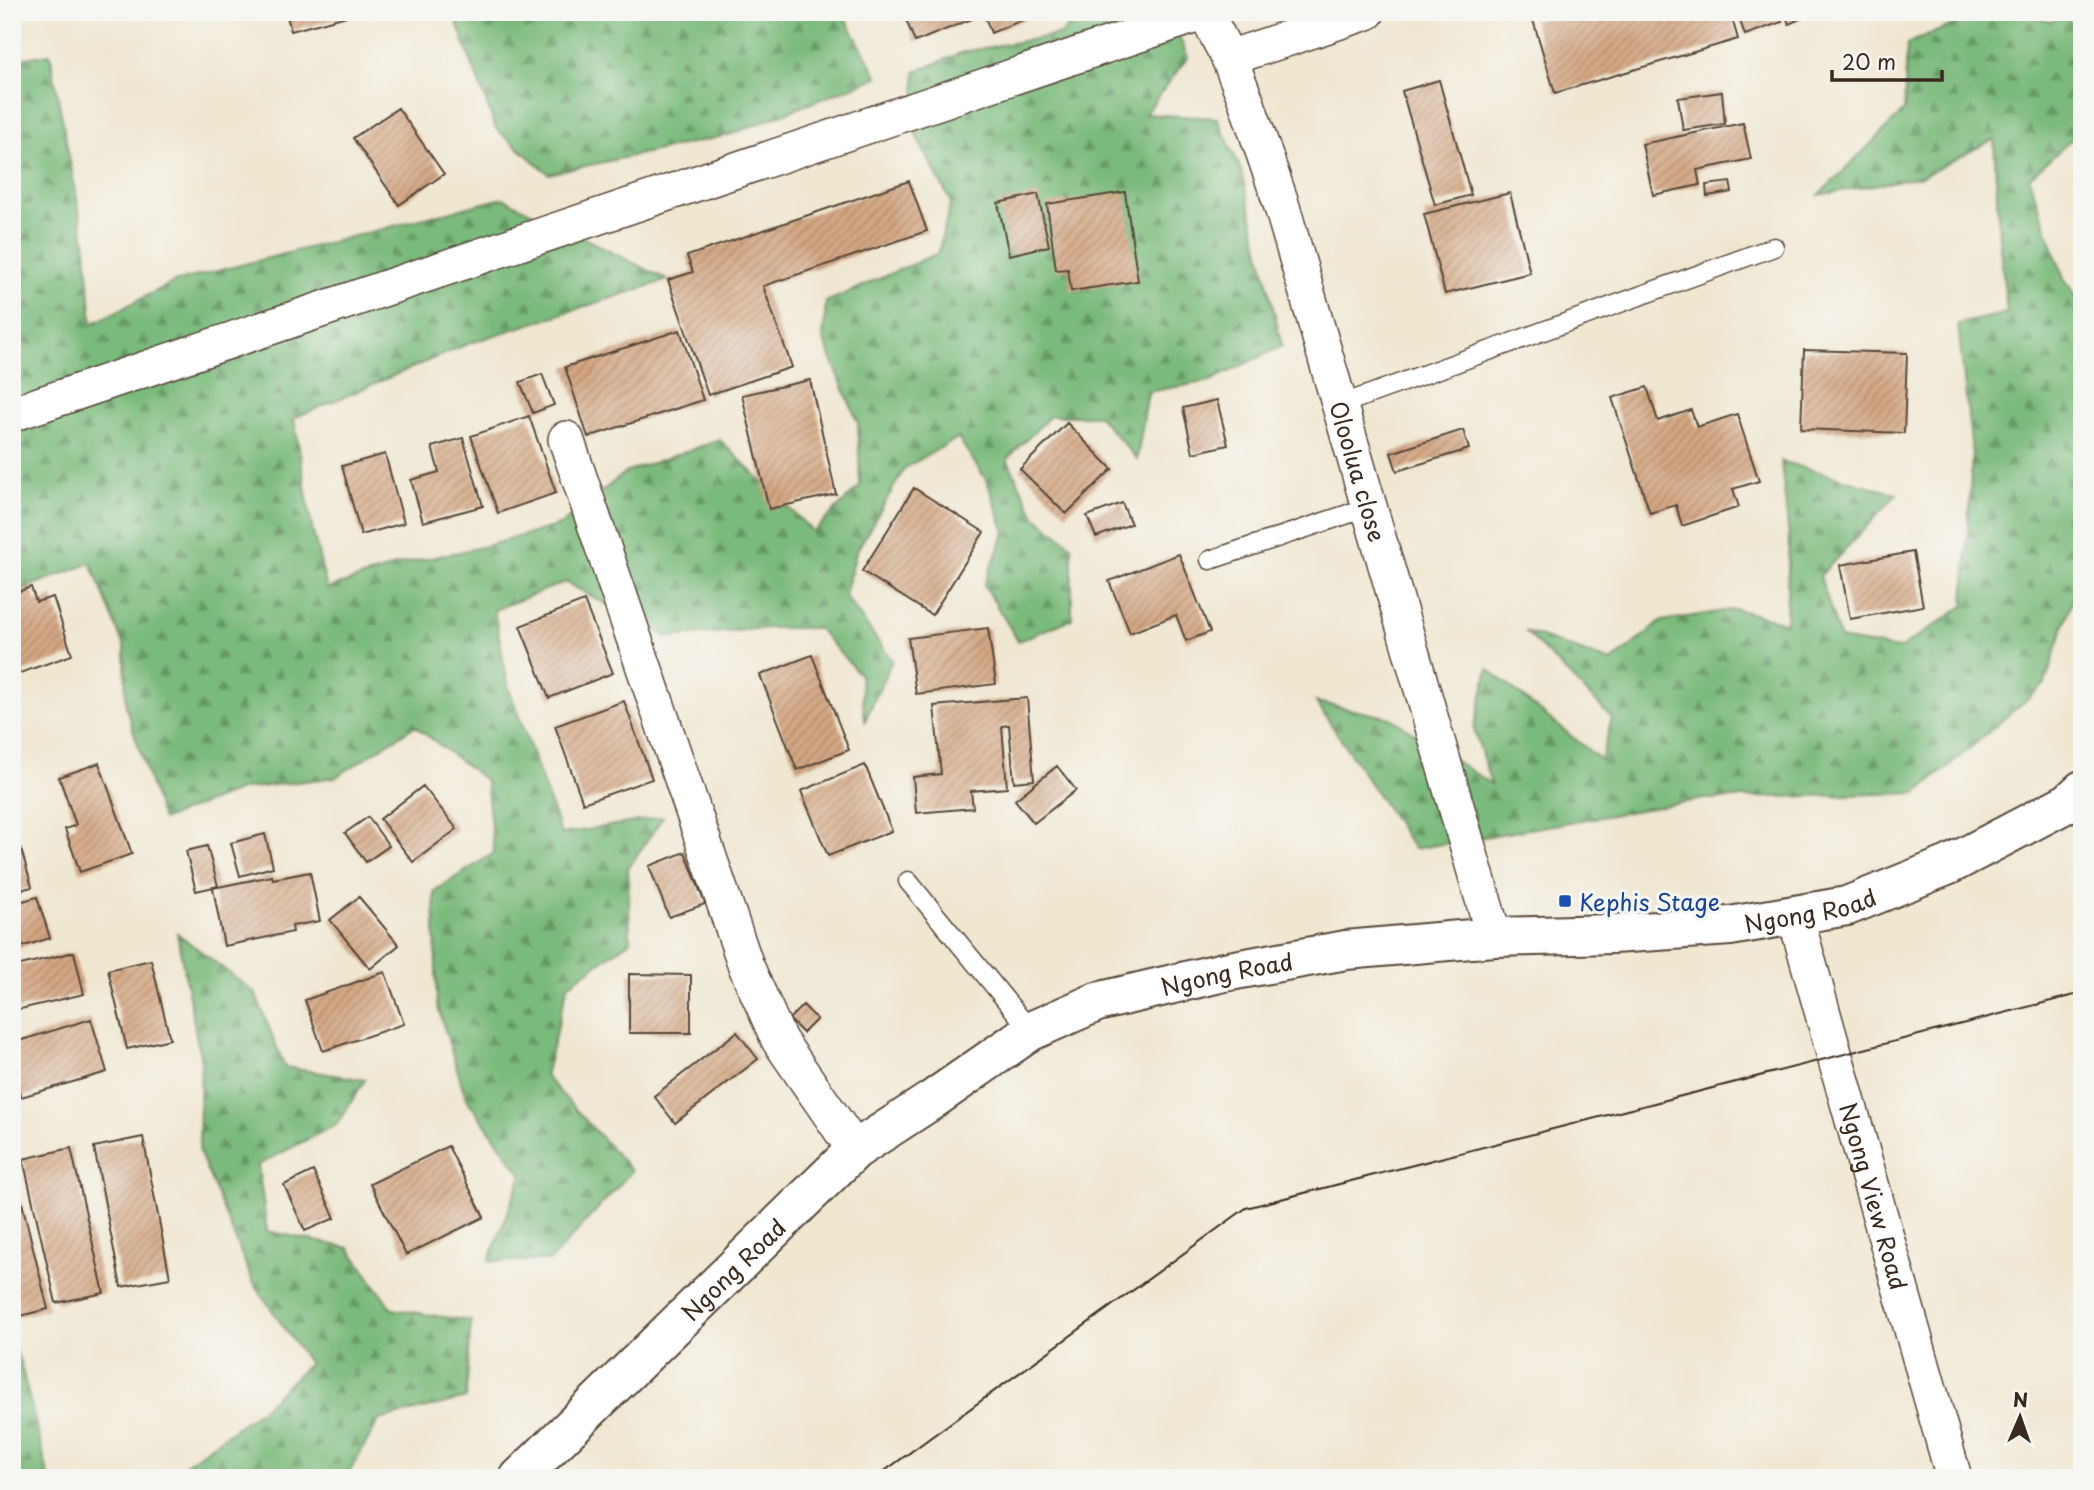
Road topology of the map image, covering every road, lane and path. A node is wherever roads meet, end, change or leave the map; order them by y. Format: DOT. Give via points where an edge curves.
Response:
graph roads {
  1 [pos="1205,12"];
  2 [pos="1367,12"];
  3 [pos="1230,58"];
  4 [pos="1774,247"];
  5 [pos="1340,405"];
  6 [pos="12,414"];
  7 [pos="566,439"];
  8 [pos="1369,507"];
  9 [pos="1210,560"];
  10 [pos="2082,790"];
  11 [pos="908,881"];
  12 [pos="1796,915"];
  13 [pos="1494,937"];
  14 [pos="1031,1031"];
  15 [pos="855,1150"];
  16 [pos="519,1478"];
  17 [pos="1954,1478"];
  1 -- 3 [label="street, Oloolua close"];
  1 -- 6 [label="street"];
  2 -- 3 [label="street"];
  3 -- 5 [label="street, Oloolua close" via="1280,200"];
  4 -- 5 [label="lane"];
  5 -- 8 [label="street, Oloolua close"];
  7 -- 15 [label="street" via="746,966 779,1040"];
  8 -- 9 [label="lane"];
  8 -- 13 [label="street, Oloolua close"];
  10 -- 12 [label="main road, Ngong Road" via="2069,802 1949,865 1847,906"];
  11 -- 14 [label="lane"];
  12 -- 13 [label="main road, Ngong Road" via="1704,928"];
  12 -- 17 [label="street, Ngong View Road"];
  13 -- 14 [label="main road, Ngong Road" via="1346,950 1224,972 1097,1002"];
  14 -- 15 [label="main road, Ngong Road"];
  15 -- 16 [label="main road, Ngong Road"];
}
